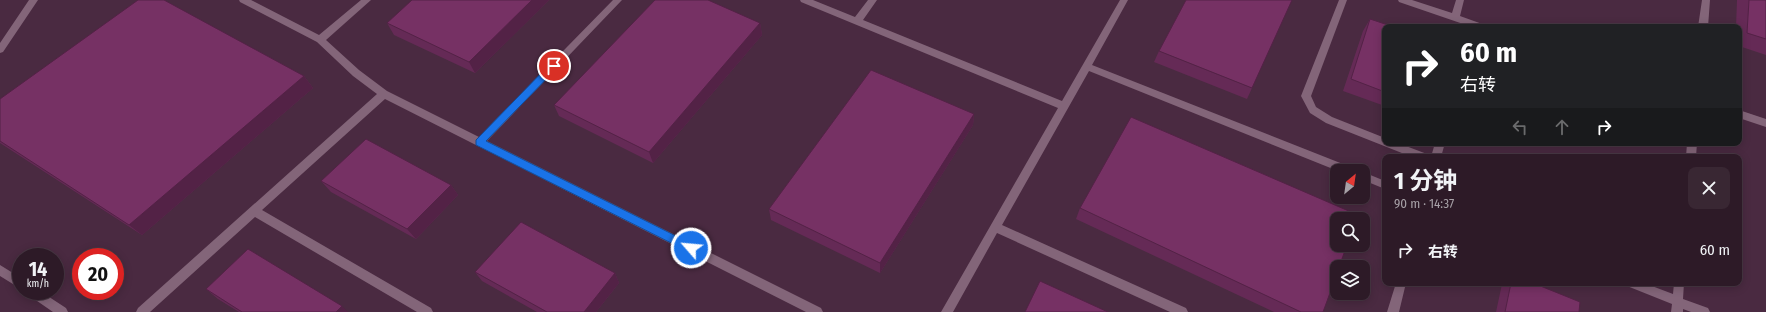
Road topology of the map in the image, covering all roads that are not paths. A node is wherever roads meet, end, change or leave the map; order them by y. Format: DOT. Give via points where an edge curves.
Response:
graph roads {
  1 [pos="34,0"];
  2 [pos="243,0"];
  3 [pos="368,0"];
  4 [pos="618,0"];
  5 [pos="804,0"];
  6 [pos="873,0"];
  7 [pos="1124,0"];
  8 [pos="1343,0"];
  9 [pos="1402,0"];
  10 [pos="1460,0"];
  11 [pos="1706,0"];
  12 [pos="1455,18"];
  13 [pos="857,22"];
  14 [pos="1471,24"];
  15 [pos="1703,24"];
  16 [pos="320,40"];
  17 [pos="0,50"];
  18 [pos="1086,66"];
  19 [pos="384,94"];
  20 [pos="1064,106"];
  21 [pos="1742,115"];
  22 [pos="1766,123"];
  23 [pos="1382,141"];
  24 [pos="480,142"];
  25 [pos="1394,146"];
  26 [pos="1415,154"];
  27 [pos="1331,164"];
  28 [pos="1370,179"];
  29 [pos="1382,184"];
  30 [pos="254,211"];
  31 [pos="995,227"];
  32 [pos="0,270"];
  33 [pos="12,278"];
  34 [pos="1400,286"];
  35 [pos="1637,286"];
  36 [pos="1679,286"];
  37 [pos="44,300"];
  38 [pos="1677,307"];
  39 [pos="62,312"];
  40 [pos="142,312"];
  41 [pos="427,312"];
  42 [pos="817,312"];
  43 [pos="947,312"];
  44 [pos="1182,312"];
  45 [pos="1393,312"];
  46 [pos="1704,312"];
  1 -- 17 [label="lane"];
  2 -- 16 [label="lane"];
  3 -- 16 [label="lane"];
  4 -- 24 [label="lane"];
  5 -- 13 [label="lane"];
  6 -- 13 [label="lane"];
  7 -- 18 [label="lane"];
  8 -- 23 [label="lane" via="1306,96 1313,110 1329,120"];
  9 -- 12 [label="lane"];
  10 -- 12 [label="lane"];
  11 -- 15 [label="lane"];
  12 -- 14 [label="lane"];
  13 -- 20 [label="lane"];
  16 -- 19 [label="lane" via="356,73"];
  18 -- 20 [label="lane"];
  18 -- 27 [label="lane"];
  19 -- 24 [label="lane"];
  19 -- 30 [label="lane"];
  20 -- 31 [label="lane"];
  21 -- 22 [label="lane"];
  24 -- 42 [label="lane"];
  25 -- 26 [label="lane"];
  28 -- 29 [label="lane"];
  30 -- 40 [label="lane"];
  30 -- 41 [label="lane"];
  31 -- 43 [label="lane"];
  31 -- 44 [label="lane"];
  32 -- 33 [label="lane"];
  34 -- 45 [label="lane"];
  35 -- 38 [label="lane"];
  36 -- 38 [label="lane"];
  37 -- 39 [label="lane"];
  38 -- 46 [label="lane"];
}
